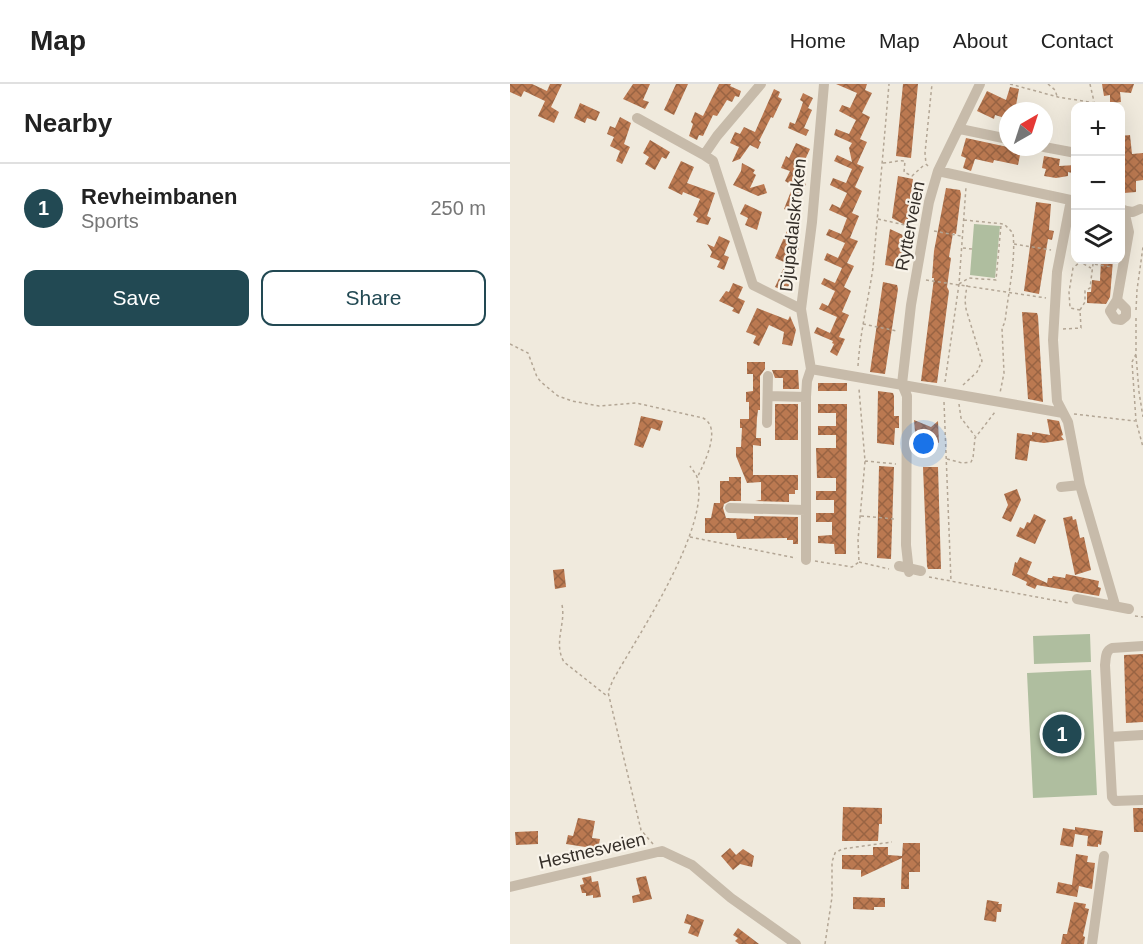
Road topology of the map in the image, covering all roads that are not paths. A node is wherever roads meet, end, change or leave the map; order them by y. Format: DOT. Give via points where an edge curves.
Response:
graph roads {
  1 [pos="761,84"];
  2 [pos="824,84"];
  3 [pos="980,84"];
  4 [pos="637,118"];
  5 [pos="960,129"];
  6 [pos="999,137"];
  7 [pos="1053,149"];
  8 [pos="1071,152"];
  9 [pos="704,155"];
  10 [pos="937,173"];
  11 [pos="1071,201"];
  12 [pos="1140,209"];
  13 [pos="1071,210"];
  14 [pos="1125,211"];
  15 [pos="1125,219"];
  16 [pos="1125,253"];
  17 [pos="1123,264"];
  18 [pos="1117,300"];
  19 [pos="801,309"];
  20 [pos="811,369"];
  21 [pos="768,376"];
  22 [pos="903,384"];
  23 [pos="768,396"];
  24 [pos="806,397"];
  25 [pos="1063,413"];
  26 [pos="767,423"];
  27 [pos="1080,485"];
  28 [pos="1061,487"];
  29 [pos="730,508"];
  30 [pos="805,510"];
  31 [pos="806,560"];
  32 [pos="921,571"];
  33 [pos="1078,602"];
  34 [pos="1115,605"];
  35 [pos="1129,609"];
  36 [pos="1143,646"];
  37 [pos="1143,735"];
  38 [pos="1109,737"];
  39 [pos="1143,800"];
  40 [pos="1104,856"];
  41 [pos="510,887"];
  42 [pos="796,944"];
  43 [pos="1092,944"];
  1 -- 9 [label="street"];
  2 -- 19 [label="street, Djupadalskroken"];
  3 -- 5 [label="street, Rytterveien"];
  4 -- 9 [label="street"];
  5 -- 6 [label="street"];
  5 -- 10 [label="street, Rytterveien"];
  7 -- 8 [label="street"];
  9 -- 19 [label="street" via="712,161 753,285"];
  10 -- 11 [label="street"];
  10 -- 22 [label="street, Rytterveien" via="923,229"];
  12 -- 14 [label="street"];
  13 -- 25 [label="street" via="1057,272 1053,340 1057,401"];
  15 -- 16 [label="street" via="1129,232"];
  17 -- 18 [label="street"];
  19 -- 20 [label="street, Djupadalskroken"];
  20 -- 22 [label="street"];
  20 -- 24 [label="street, Djupadalskroken"];
  21 -- 23 [label="street"];
  22 -- 25 [label="street"];
  22 -- 32 [label="street, Rytterveien" via="907,396 905,569"];
  23 -- 24 [label="street"];
  23 -- 26 [label="street"];
  24 -- 30 [label="street, Djupadalskroken"];
  25 -- 27 [label="street"];
  27 -- 28 [label="street"];
  27 -- 34 [label="street"];
  29 -- 30 [label="street"];
  30 -- 31 [label="street, Djupadalskroken"];
  33 -- 34 [label="street"];
  34 -- 35 [label="street"];
  36 -- 38 [label="street" via="1108,650"];
  37 -- 38 [label="street"];
  38 -- 39 [label="street" via="1112,797 1115,801"];
  40 -- 43 [label="street"];
  41 -- 42 [label="street, Hestnesveien" via="660,851 692,865"];
}
